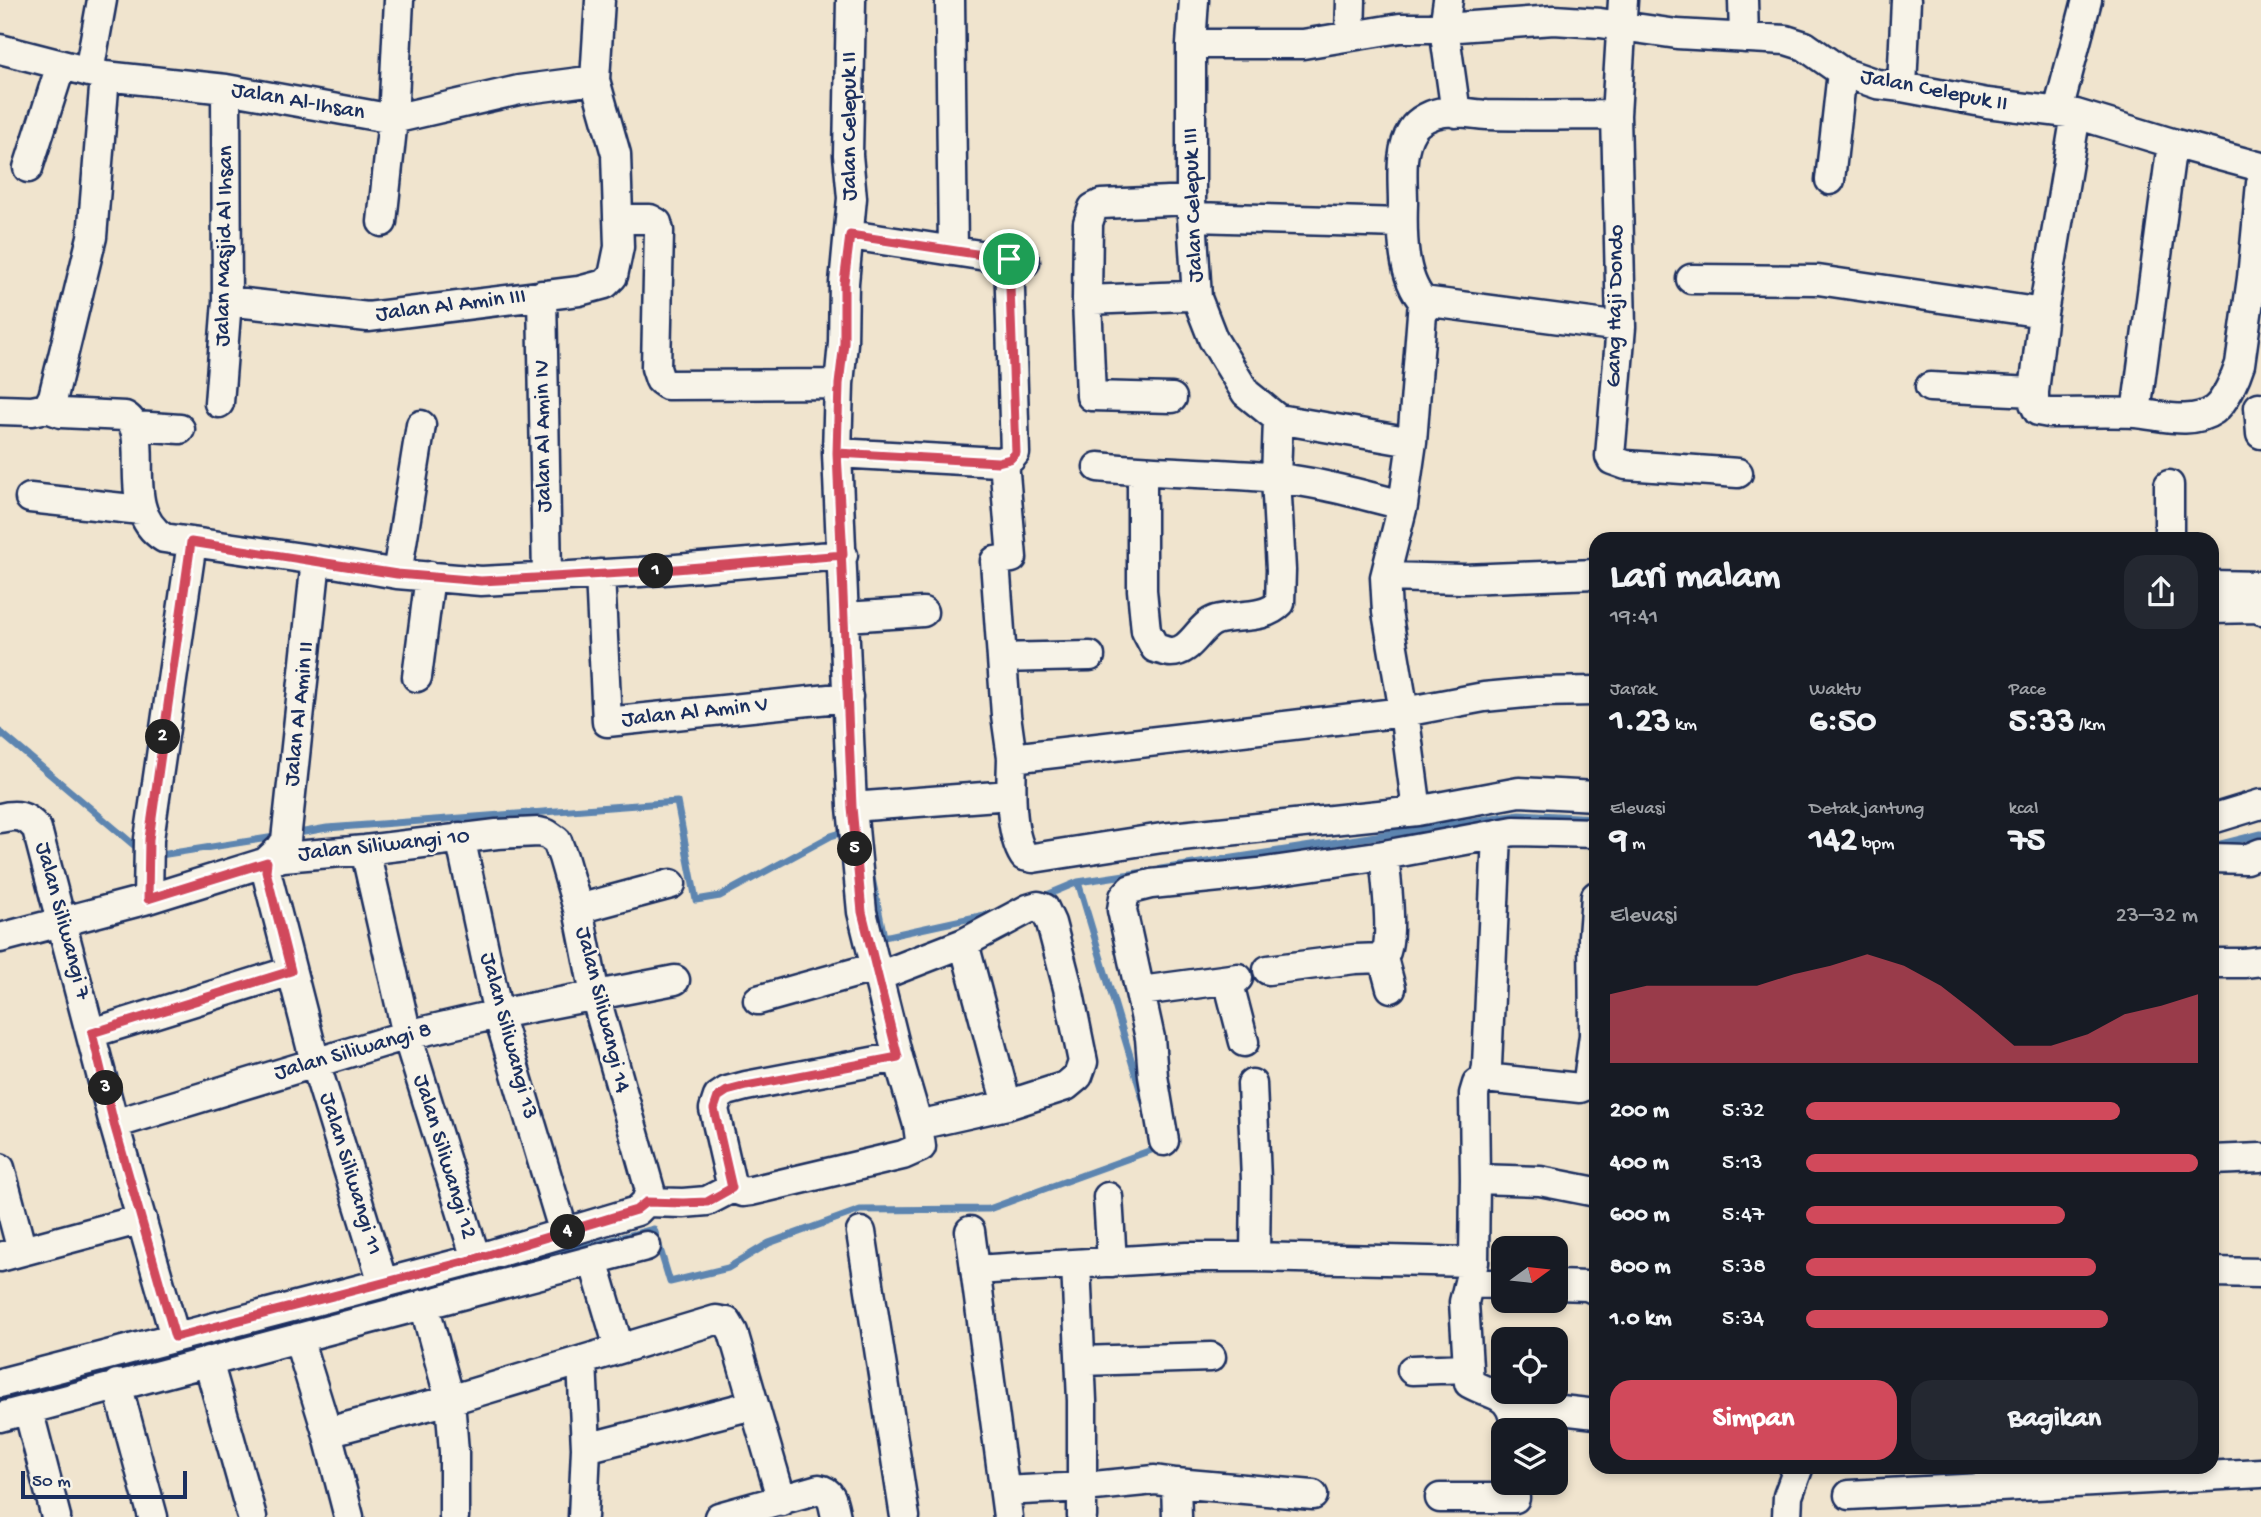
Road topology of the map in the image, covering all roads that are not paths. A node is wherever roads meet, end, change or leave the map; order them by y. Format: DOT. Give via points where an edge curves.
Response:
graph roads {
  1 [pos="102,0"];
  2 [pos="399,0"];
  3 [pos="600,0"];
  4 [pos="851,0"];
  5 [pos="950,0"];
  6 [pos="1194,0"];
  7 [pos="1351,0"];
  8 [pos="1448,0"];
  9 [pos="1743,0"];
  10 [pos="1906,0"];
  11 [pos="2087,0"];
  12 [pos="1623,13"];
  13 [pos="1444,28"];
  14 [pos="1350,36"];
  15 [pos="1744,38"];
  16 [pos="1191,44"];
  17 [pos="0,49"];
  18 [pos="61,65"];
  19 [pos="1842,72"];
  20 [pos="97,74"];
  21 [pos="595,80"];
  22 [pos="1902,86"];
  23 [pos="226,89"];
  24 [pos="2067,112"];
  25 [pos="1456,113"];
  26 [pos="1616,115"];
  27 [pos="393,119"];
  28 [pos="2172,143"];
  29 [pos="2261,167"];
  30 [pos="28,168"];
  31 [pos="1830,180"];
  32 [pos="2261,183"];
  33 [pos="1192,208"];
  34 [pos="618,219"];
  35 [pos="382,222"];
  36 [pos="1402,223"];
  37 [pos="850,235"];
  38 [pos="953,251"];
  39 [pos="1691,279"];
  40 [pos="2257,279"];
  41 [pos="542,295"];
  42 [pos="1187,296"];
  43 [pos="1087,300"];
  44 [pos="227,301"];
  45 [pos="1423,301"];
  46 [pos="2043,313"];
  47 [pos="1620,327"];
  48 [pos="839,384"];
  49 [pos="1930,387"];
  50 [pos="2034,392"];
  51 [pos="1172,398"];
  52 [pos="219,403"];
  53 [pos="47,408"];
  54 [pos="0,410"];
  55 [pos="2136,413"];
  56 [pos="1278,419"];
  57 [pos="421,425"];
  58 [pos="135,426"];
  59 [pos="180,429"];
  60 [pos="1412,442"];
  61 [pos="837,453"];
  62 [pos="1004,461"];
  63 [pos="1098,467"];
  64 [pos="1142,472"];
  65 [pos="1738,473"];
  66 [pos="1276,478"];
  67 [pos="2169,485"];
  68 [pos="30,499"];
  69 [pos="1403,505"];
  70 [pos="141,510"];
  71 [pos="2169,532"];
  72 [pos="191,542"];
  73 [pos="843,555"];
  74 [pos="316,560"];
  75 [pos="397,574"];
  76 [pos="600,574"];
  77 [pos="1589,574"];
  78 [pos="430,576"];
  79 [pos="547,577"];
  80 [pos="1385,577"];
  81 [pos="2219,585"];
  82 [pos="2261,586"];
  83 [pos="2219,607"];
  84 [pos="2261,610"];
  85 [pos="923,612"];
  86 [pos="845,617"];
  87 [pos="1090,656"];
  88 [pos="1002,658"];
  89 [pos="417,677"];
  90 [pos="1589,691"];
  91 [pos="848,697"];
  92 [pos="1404,712"];
  93 [pos="1012,758"];
  94 [pos="1010,795"];
  95 [pos="1589,798"];
  96 [pos="2261,804"];
  97 [pos="852,811"];
  98 [pos="1418,811"];
  99 [pos="1512,816"];
  100 [pos="0,818"];
  101 [pos="2227,819"];
  102 [pos="1589,832"];
  103 [pos="548,834"];
  104 [pos="460,837"];
  105 [pos="365,850"];
  106 [pos="1384,855"];
  107 [pos="2251,855"];
  108 [pos="2219,857"];
  109 [pos="267,862"];
  110 [pos="671,884"];
  111 [pos="147,887"];
  112 [pos="578,908"];
  113 [pos="61,923"];
  114 [pos="0,939"];
  115 [pos="964,943"];
  116 [pos="1383,958"];
  117 [pos="2261,961"];
  118 [pos="2219,963"];
  119 [pos="1268,970"];
  120 [pos="291,971"];
  121 [pos="878,972"];
  122 [pos="675,980"];
  123 [pos="1391,988"];
  124 [pos="1141,991"];
  125 [pos="595,995"];
  126 [pos="758,1000"];
  127 [pos="498,1014"];
  128 [pos="92,1033"];
  129 [pos="407,1035"];
  130 [pos="1244,1042"];
  131 [pos="898,1057"];
  132 [pos="315,1062"];
  133 [pos="1589,1074"];
  134 [pos="1485,1078"];
  135 [pos="1252,1084"];
  136 [pos="1007,1105"];
  137 [pos="114,1124"];
  138 [pos="918,1125"];
  139 [pos="1164,1141"];
  140 [pos="2261,1158"];
  141 [pos="2219,1160"];
  142 [pos="0,1168"];
  143 [pos="1475,1179"];
  144 [pos="732,1188"];
  145 [pos="1589,1191"];
  146 [pos="648,1196"];
  147 [pos="1108,1197"];
  148 [pos="142,1219"];
  149 [pos="970,1231"];
  150 [pos="861,1232"];
  151 [pos="564,1233"];
  152 [pos="646,1246"];
  153 [pos="11,1254"];
  154 [pos="1255,1257"];
  155 [pos="475,1259"];
  156 [pos="593,1260"];
  157 [pos="1112,1262"];
  158 [pos="1076,1264"];
  159 [pos="975,1269"];
  160 [pos="1471,1272"];
  161 [pos="2219,1272"];
  162 [pos="2261,1273"];
  163 [pos="1491,1280"];
  164 [pos="383,1283"];
  165 [pos="1568,1285"];
  166 [pos="1589,1287"];
  167 [pos="424,1304"];
  168 [pos="175,1337"];
  169 [pos="298,1338"];
  170 [pos="619,1348"];
  171 [pos="1211,1357"];
  172 [pos="208,1361"];
  173 [pos="582,1361"];
  174 [pos="1081,1361"];
  175 [pos="1466,1368"];
  176 [pos="1412,1370"];
  177 [pos="0,1383"];
  178 [pos="117,1384"];
  179 [pos="450,1400"];
  180 [pos="753,1405"];
  181 [pos="29,1409"];
  182 [pos="1589,1414"];
  183 [pos="0,1416"];
  184 [pos="1513,1417"];
  185 [pos="327,1432"];
  186 [pos="586,1448"];
  187 [pos="2261,1473"];
  188 [pos="1796,1474"];
  189 [pos="2198,1474"];
  190 [pos="2219,1474"];
  191 [pos="2008,1477"];
  192 [pos="1175,1483"];
  193 [pos="1084,1487"];
  194 [pos="1313,1495"];
  195 [pos="1849,1495"];
  196 [pos="1440,1498"];
  197 [pos="1515,1499"];
  198 [pos="782,1501"];
  199 [pos="1007,1504"];
  200 [pos="56,1517"];
  201 [pos="153,1517"];
  202 [pos="252,1517"];
  203 [pos="348,1517"];
  204 [pos="454,1517"];
  205 [pos="583,1517"];
  206 [pos="719,1517"];
  207 [pos="836,1517"];
  208 [pos="905,1517"];
  209 [pos="1082,1517"];
  210 [pos="1177,1517"];
  211 [pos="1787,1517"];
  1 -- 20 [label="street"];
  2 -- 27 [label="street"];
  3 -- 21 [label="street, Jalan Al Amin III"];
  4 -- 37 [label="street, Jalan Celepuk II"];
  5 -- 38 [label="street"];
  6 -- 16 [label="street, Jalan Celepuk III"];
  7 -- 14 [label="street"];
  8 -- 13 [label="street"];
  9 -- 15 [label="street"];
  10 -- 22 [label="street"];
  11 -- 24 [label="street"];
  12 -- 13 [label="street, Jalan Celepuk II"];
  12 -- 15 [label="street, Jalan Celepuk II" via="1677,34"];
  12 -- 26 [label="street, Gang Haji Dondo"];
  13 -- 14 [label="street, Jalan Celepuk II" via="1400,28"];
  13 -- 25 [label="street"];
  14 -- 16 [label="street, Jalan Celepuk II" via="1303,44"];
  15 -- 19 [label="street, Jalan Celepuk II" via="1805,46"];
  16 -- 33 [label="street, Jalan Celepuk III"];
  17 -- 18 [label="street, Jalan Al-Ihsan"];
  18 -- 20 [label="street, Jalan Al-Ihsan"];
  18 -- 30 [label="street"];
  19 -- 22 [label="street, Jalan Celepuk II" via="1877,84"];
  19 -- 31 [label="street"];
  20 -- 23 [label="street, Jalan Al-Ihsan"];
  20 -- 53 [label="street" via="92,237"];
  21 -- 27 [label="street, Jalan Al-Ihsan" via="519,90"];
  21 -- 34 [label="street, Jalan Al Amin III" via="616,154"];
  22 -- 24 [label="street, Jalan Celepuk II" via="1987,103"];
  23 -- 27 [label="street, Jalan Al-Ihsan"];
  23 -- 44 [label="street, Jalan Masjid Al Ihsan"];
  24 -- 28 [label="street, Jalan Celepuk II"];
  24 -- 46 [label="street"];
  25 -- 26 [label="street"];
  25 -- 36 [label="street" via="1432,115 1411,131 1404,158"];
  26 -- 47 [label="street, Gang Haji Dondo"];
  27 -- 35 [label="street"];
  28 -- 29 [label="street, Jalan Celepuk II"];
  28 -- 55 [label="street"];
  32 -- 40 [label="street"];
  33 -- 36 [label="street"];
  33 -- 43 [label="street" via="1117,202 1093,208 1088,223"];
  33 -- 56 [label="street, Jalan Celepuk III" via="1197,298 1213,339 1246,393"];
  34 -- 41 [label="street, Jalan Al Amin III" via="620,247 613,276 605,284"];
  34 -- 48 [label="street" via="657,223 656,368 667,386"];
  36 -- 45 [label="street" via="1410,277"];
  37 -- 38 [label="street"];
  37 -- 48 [label="street, Jalan Celepuk II"];
  38 -- 62 [label="street" via="1017,260 1016,453"];
  39 -- 46 [label="street" via="1818,280"];
  40 -- 55 [label="street" via="2236,378 2216,409 2201,416 2172,418"];
  41 -- 44 [label="street, Jalan Al Amin III" via="368,317"];
  41 -- 79 [label="street, Jalan Al Amin IV"];
  42 -- 43 [label="street"];
  43 -- 51 [label="street" via="1091,396"];
  44 -- 52 [label="street, Jalan Masjid Al Ihsan"];
  45 -- 47 [label="street"];
  45 -- 60 [label="street"];
  46 -- 50 [label="street"];
  47 -- 65 [label="street, Gang Haji Dondo" via="1611,459 1626,465"];
  48 -- 61 [label="street, Jalan Celepuk II"];
  49 -- 50 [label="street"];
  50 -- 55 [label="street" via="2038,411"];
  53 -- 54 [label="street"];
  53 -- 58 [label="street" via="125,416"];
  56 -- 60 [label="street, Jalan Celepuk III"];
  56 -- 66 [label="street"];
  57 -- 75 [label="street"];
  58 -- 59 [label="street"];
  58 -- 70 [label="street"];
  60 -- 69 [label="street"];
  61 -- 62 [label="street"];
  61 -- 73 [label="street, Jalan Celepuk II"];
  62 -- 88 [label="street" via="1012,558 995,561"];
  63 -- 64 [label="street"];
  64 -- 66 [label="street"];
  64 -- 66 [label="street" via="1146,631 1155,648 1171,652 1193,642 1214,621 1254,615 1280,603"];
  66 -- 69 [label="street"];
  67 -- 71 [label="street"];
  68 -- 70 [label="street"];
  69 -- 80 [label="street"];
  70 -- 72 [label="street" via="152,531"];
  72 -- 74 [label="street"];
  72 -- 111 [label="street" via="149,839"];
  73 -- 76 [label="street"];
  73 -- 86 [label="street, Jalan Celepuk II"];
  74 -- 75 [label="street"];
  74 -- 109 [label="street, Jalan Al Amin II" via="288,826 281,848"];
  75 -- 78 [label="street"];
  76 -- 79 [label="street"];
  76 -- 91 [label="street, Jalan Al Amin V" via="607,722"];
  77 -- 80 [label="street"];
  78 -- 79 [label="street" via="481,581"];
  78 -- 89 [label="street"];
  80 -- 92 [label="street"];
  81 -- 82 [label="street"];
  83 -- 84 [label="street"];
  85 -- 86 [label="street"];
  86 -- 91 [label="street, Jalan Celepuk II"];
  87 -- 88 [label="street"];
  88 -- 93 [label="street"];
  90 -- 92 [label="street" via="1484,697"];
  91 -- 97 [label="street, Jalan Celepuk II"];
  92 -- 93 [label="street"];
  92 -- 98 [label="street"];
  93 -- 94 [label="street"];
  94 -- 97 [label="street"];
  94 -- 98 [label="street" via="1019,848 1024,856 1033,858 1162,838"];
  95 -- 99 [label="street"];
  96 -- 101 [label="street"];
  97 -- 121 [label="street, Jalan Celepuk II" via="862,912"];
  98 -- 99 [label="street"];
  99 -- 102 [label="street"];
  99 -- 106 [label="street"];
  99 -- 134 [label="street"];
  100 -- 113 [label="street, Jalan Siliwangi 7" via="25,817 37,828"];
  101 -- 107 [label="street"];
  103 -- 104 [label="street, Jalan Siliwangi 10"];
  103 -- 112 [label="street, Jalan Siliwangi 14" via="557,841"];
  104 -- 105 [label="street, Jalan Siliwangi 10"];
  104 -- 127 [label="street, Jalan Siliwangi 13"];
  105 -- 109 [label="street, Jalan Siliwangi 10"];
  105 -- 129 [label="street, Jalan Siliwangi 12"];
  106 -- 116 [label="street" via="1390,937"];
  106 -- 124 [label="street" via="1131,889 1122,910"];
  107 -- 108 [label="street"];
  109 -- 111 [label="street, Jalan Siliwangi 10"];
  109 -- 120 [label="street, Jalan Siliwangi 11"];
  110 -- 112 [label="street"];
  111 -- 113 [label="street, Jalan Siliwangi 10"];
  112 -- 125 [label="street, Jalan Siliwangi 14"];
  113 -- 114 [label="street, Jalan Siliwangi 10"];
  113 -- 128 [label="street, Jalan Siliwangi 7"];
  115 -- 121 [label="street"];
  115 -- 136 [label="street"];
  115 -- 136 [label="street" via="1038,906 1044,908 1051,923 1083,1062 1078,1076 1066,1086"];
  116 -- 119 [label="street"];
  116 -- 123 [label="street"];
  117 -- 118 [label="street"];
  120 -- 128 [label="street"];
  120 -- 132 [label="street, Jalan Siliwangi 11"];
  121 -- 126 [label="street"];
  121 -- 131 [label="street, Jalan Celepuk II"];
  122 -- 125 [label="street, Jalan Siliwangi 8"];
  124 -- 130 [label="street" via="1233,979"];
  124 -- 139 [label="street"];
  125 -- 127 [label="street, Jalan Siliwangi 8"];
  125 -- 146 [label="street, Jalan Siliwangi 14"];
  127 -- 129 [label="street, Jalan Siliwangi 8"];
  127 -- 151 [label="street, Jalan Siliwangi 13"];
  128 -- 137 [label="street, Jalan Siliwangi 7"];
  129 -- 132 [label="street, Jalan Siliwangi 8"];
  129 -- 155 [label="street, Jalan Siliwangi 12"];
  131 -- 138 [label="street, Jalan Celepuk II"];
  131 -- 144 [label="street" via="746,1086 718,1097 714,1109"];
  132 -- 137 [label="street, Jalan Siliwangi 8"];
  132 -- 164 [label="street, Jalan Siliwangi 11"];
  133 -- 134 [label="street" via="1580,1088"];
  134 -- 143 [label="street" via="1474,1094"];
  135 -- 154 [label="street"];
  136 -- 138 [label="street"];
  137 -- 148 [label="street, Jalan Siliwangi 7"];
  138 -- 144 [label="street" via="921,1147 903,1155 751,1191"];
  140 -- 141 [label="street"];
  142 -- 153 [label="street"];
  143 -- 145 [label="street" via="1540,1181"];
  143 -- 160 [label="street"];
  144 -- 146 [label="street" via="707,1202"];
  146 -- 151 [label="street" via="636,1210"];
  147 -- 157 [label="street"];
  148 -- 153 [label="street"];
  148 -- 168 [label="street, Jalan Siliwangi 7"];
  149 -- 159 [label="street"];
  150 -- 208 [label="street"];
  151 -- 155 [label="street"];
  152 -- 156 [label="street"];
  154 -- 157 [label="street"];
  154 -- 160 [label="street"];
  155 -- 164 [label="street"];
  156 -- 167 [label="street"];
  156 -- 170 [label="street"];
  157 -- 158 [label="street"];
  158 -- 159 [label="street"];
  158 -- 174 [label="street"];
  159 -- 199 [label="street"];
  160 -- 163 [label="street"];
  160 -- 175 [label="street" via="1464,1302"];
  161 -- 162 [label="street"];
  164 -- 168 [label="street"];
  165 -- 166 [label="street"];
  167 -- 169 [label="street"];
  167 -- 179 [label="street"];
  168 -- 177 [label="street"];
  169 -- 172 [label="street"];
  169 -- 185 [label="street"];
  170 -- 173 [label="street"];
  170 -- 180 [label="street" via="716,1320 727,1322"];
  171 -- 174 [label="street"];
  172 -- 178 [label="street"];
  172 -- 202 [label="street"];
  173 -- 179 [label="street"];
  173 -- 186 [label="street"];
  174 -- 193 [label="street"];
  175 -- 176 [label="street"];
  175 -- 184 [label="street" via="1469,1383 1498,1394"];
  178 -- 181 [label="street"];
  178 -- 201 [label="street"];
  179 -- 185 [label="street"];
  179 -- 204 [label="street"];
  180 -- 186 [label="street"];
  180 -- 198 [label="street"];
  181 -- 183 [label="street"];
  181 -- 200 [label="street"];
  182 -- 184 [label="street"];
  185 -- 203 [label="street"];
  186 -- 205 [label="street"];
  187 -- 190 [label="street"];
  188 -- 211 [label="street"];
  189 -- 191 [label="street"];
  191 -- 195 [label="street"];
  192 -- 193 [label="street" via="1155,1480"];
  192 -- 194 [label="street"];
  192 -- 210 [label="street"];
  193 -- 199 [label="street"];
  193 -- 209 [label="street"];
  196 -- 197 [label="street"];
  198 -- 206 [label="street"];
  198 -- 207 [label="street" via="826,1490"];
}
